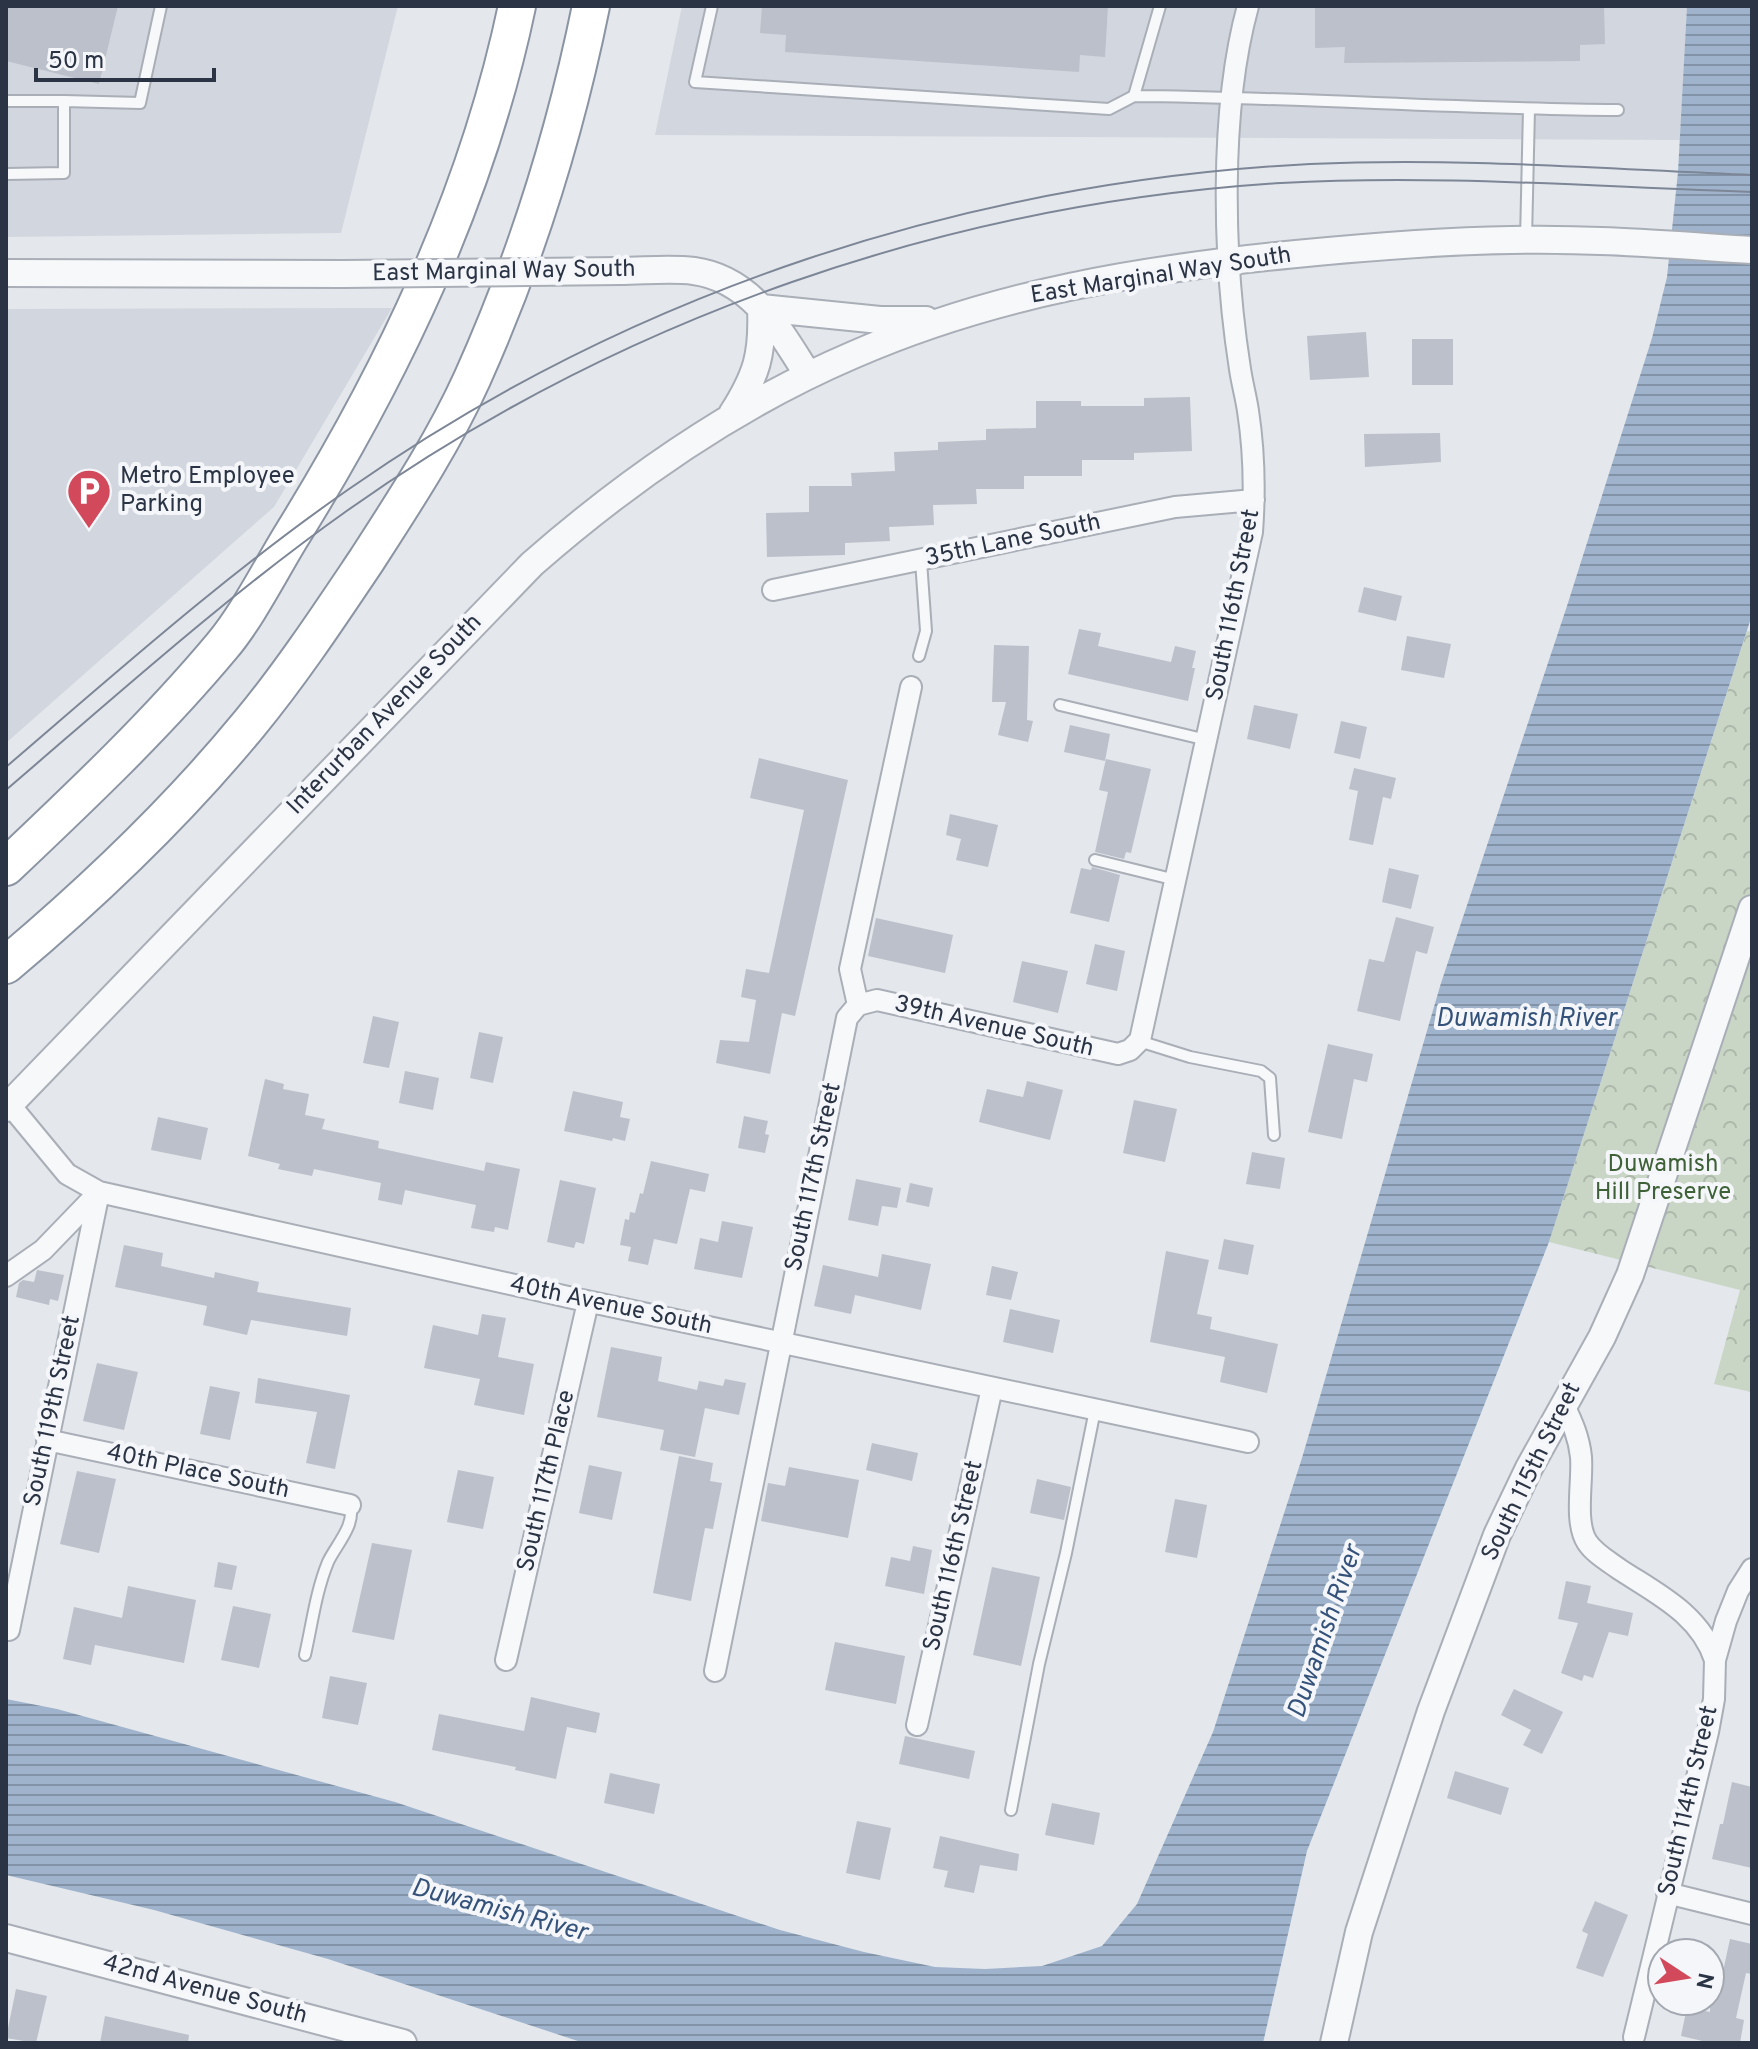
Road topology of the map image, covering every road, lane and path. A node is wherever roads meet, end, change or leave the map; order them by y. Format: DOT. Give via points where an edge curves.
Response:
graph roads {
  1 [pos="161,6"];
  2 [pos="517,6"];
  3 [pos="591,6"];
  4 [pos="712,6"];
  5 [pos="1160,6"];
  6 [pos="1248,6"];
  7 [pos="1134,96"];
  8 [pos="1233,96"];
  9 [pos="6,101"];
  10 [pos="64,101"];
  11 [pos="1529,109"];
  12 [pos="1618,110"];
  13 [pos="6,174"];
  14 [pos="1526,240"];
  15 [pos="1752,250"];
  16 [pos="1230,261"];
  17 [pos="8,278"];
  18 [pos="761,308"];
  19 [pos="941,321"];
  20 [pos="808,375"];
  21 [pos="730,417"];
  22 [pos="1254,500"];
  23 [pos="921,561"];
  24 [pos="773,590"];
  25 [pos="919,656"];
  26 [pos="911,687"];
  27 [pos="1060,705"];
  28 [pos="1207,740"];
  29 [pos="1095,860"];
  30 [pos="6,867"];
  31 [pos="1176,880"];
  32 [pos="1752,909"];
  33 [pos="6,965"];
  34 [pos="858,1005"];
  35 [pos="1135,1046"];
  36 [pos="8,1107"];
  37 [pos="1274,1135"];
  38 [pos="99,1192"];
  39 [pos="6,1276"];
  40 [pos="588,1302"];
  41 [pos="780,1343"];
  42 [pos="992,1388"];
  43 [pos="1564,1405"];
  44 [pos="1095,1410"];
  45 [pos="47,1440"];
  46 [pos="1248,1442"];
  47 [pos="350,1505"];
  48 [pos="1752,1569"];
  49 [pos="9,1630"];
  50 [pos="305,1655"];
  51 [pos="506,1660"];
  52 [pos="1715,1660"];
  53 [pos="715,1671"];
  54 [pos="917,1725"];
  55 [pos="1011,1810"];
  56 [pos="1667,1893"];
  57 [pos="1752,1914"];
  58 [pos="6,1938"];
  59 [pos="1634,2037"];
  60 [pos="403,2043"];
  61 [pos="1334,2043"];
  1 -- 10 [label="lane" via="140,103"];
  2 -- 30 [label="highway" via="498,89 451,228 412,319 333,469 225,644 96,782"];
  3 -- 33 [label="highway" via="574,89 536,217 471,380 413,489 331,613 233,743 81,902"];
  4 -- 7 [label="lane" via="695,82 1109,109"];
  5 -- 7 [label="lane"];
  6 -- 8 [label="street, South 116th Street"];
  7 -- 8 [label="lane"];
  8 -- 11 [label="lane"];
  8 -- 16 [label="street, South 116th Street" via="1228,146"];
  9 -- 10 [label="lane"];
  10 -- 13 [label="lane" via="64,173"];
  11 -- 12 [label="lane"];
  11 -- 14 [label="lane"];
  14 -- 15 [label="street, East Marginal Way South"];
  14 -- 16 [label="street, East Marginal Way South" via="1401,244"];
  16 -- 19 [label="street, East Marginal Way South" via="1075,284"];
  16 -- 22 [label="street, South 116th Street"];
  17 -- 18 [label="street, East Marginal Way South, bridge" via="676,270 708,274 737,287"];
  18 -- 19 [label="street"];
  18 -- 20 [label="street, East Marginal Way South"];
  18 -- 21 [label="street" via="758,367"];
  19 -- 20 [label="street, East Marginal Way South"];
  20 -- 21 [label="street, Interurban Avenue South"];
  21 -- 36 [label="street, Interurban Avenue South" via="631,483 532,564"];
  22 -- 23 [label="street, 35th Lane South" via="1175,507"];
  22 -- 28 [label="street, South 116th Street" via="1248,557"];
  23 -- 24 [label="street, 35th Lane South"];
  23 -- 25 [label="lane" via="926,631"];
  26 -- 34 [label="street" via="850,969"];
  27 -- 28 [label="lane"];
  28 -- 31 [label="street, South 116th Street"];
  29 -- 31 [label="lane"];
  31 -- 35 [label="street, South 116th Street"];
  32 -- 43 [label="street, South 115th Street" via="1630,1275"];
  34 -- 35 [label="street, 39th Avenue South" via="877,1000 1118,1054"];
  34 -- 41 [label="street, South 117th Street" via="847,1018"];
  35 -- 37 [label="lane" via="1261,1071 1270,1078"];
  36 -- 38 [label="street, 40th Avenue South" via="67,1174"];
  38 -- 39 [label="street" via="43,1250"];
  38 -- 40 [label="street, 40th Avenue South"];
  38 -- 45 [label="street, South 119th Street"];
  40 -- 41 [label="street, 40th Avenue South"];
  40 -- 51 [label="street, South 117th Place"];
  41 -- 42 [label="street, 40th Avenue South"];
  41 -- 53 [label="street, South 117th Street"];
  42 -- 44 [label="street, 40th Avenue South"];
  42 -- 54 [label="street, South 116th Street"];
  43 -- 52 [label="street" via="1578,1434 1580,1529 1588,1544 1680,1609 1701,1629"];
  43 -- 61 [label="street, South 115th Street" via="1497,1535 1431,1711 1359,1932"];
  44 -- 46 [label="street, 40th Avenue South"];
  44 -- 55 [label="lane"];
  45 -- 47 [label="street, 40th Place South"];
  45 -- 49 [label="street, South 119th Street"];
  47 -- 50 [label="lane" via="349,1522 328,1562"];
  48 -- 52 [label="street, South 114th Street" via="1732,1606"];
  52 -- 56 [label="street, South 114th Street" via="1708,1732"];
  56 -- 57 [label="street"];
  56 -- 59 [label="street, South 114th Street"];
  58 -- 60 [label="street, 42nd Avenue South"];
}
